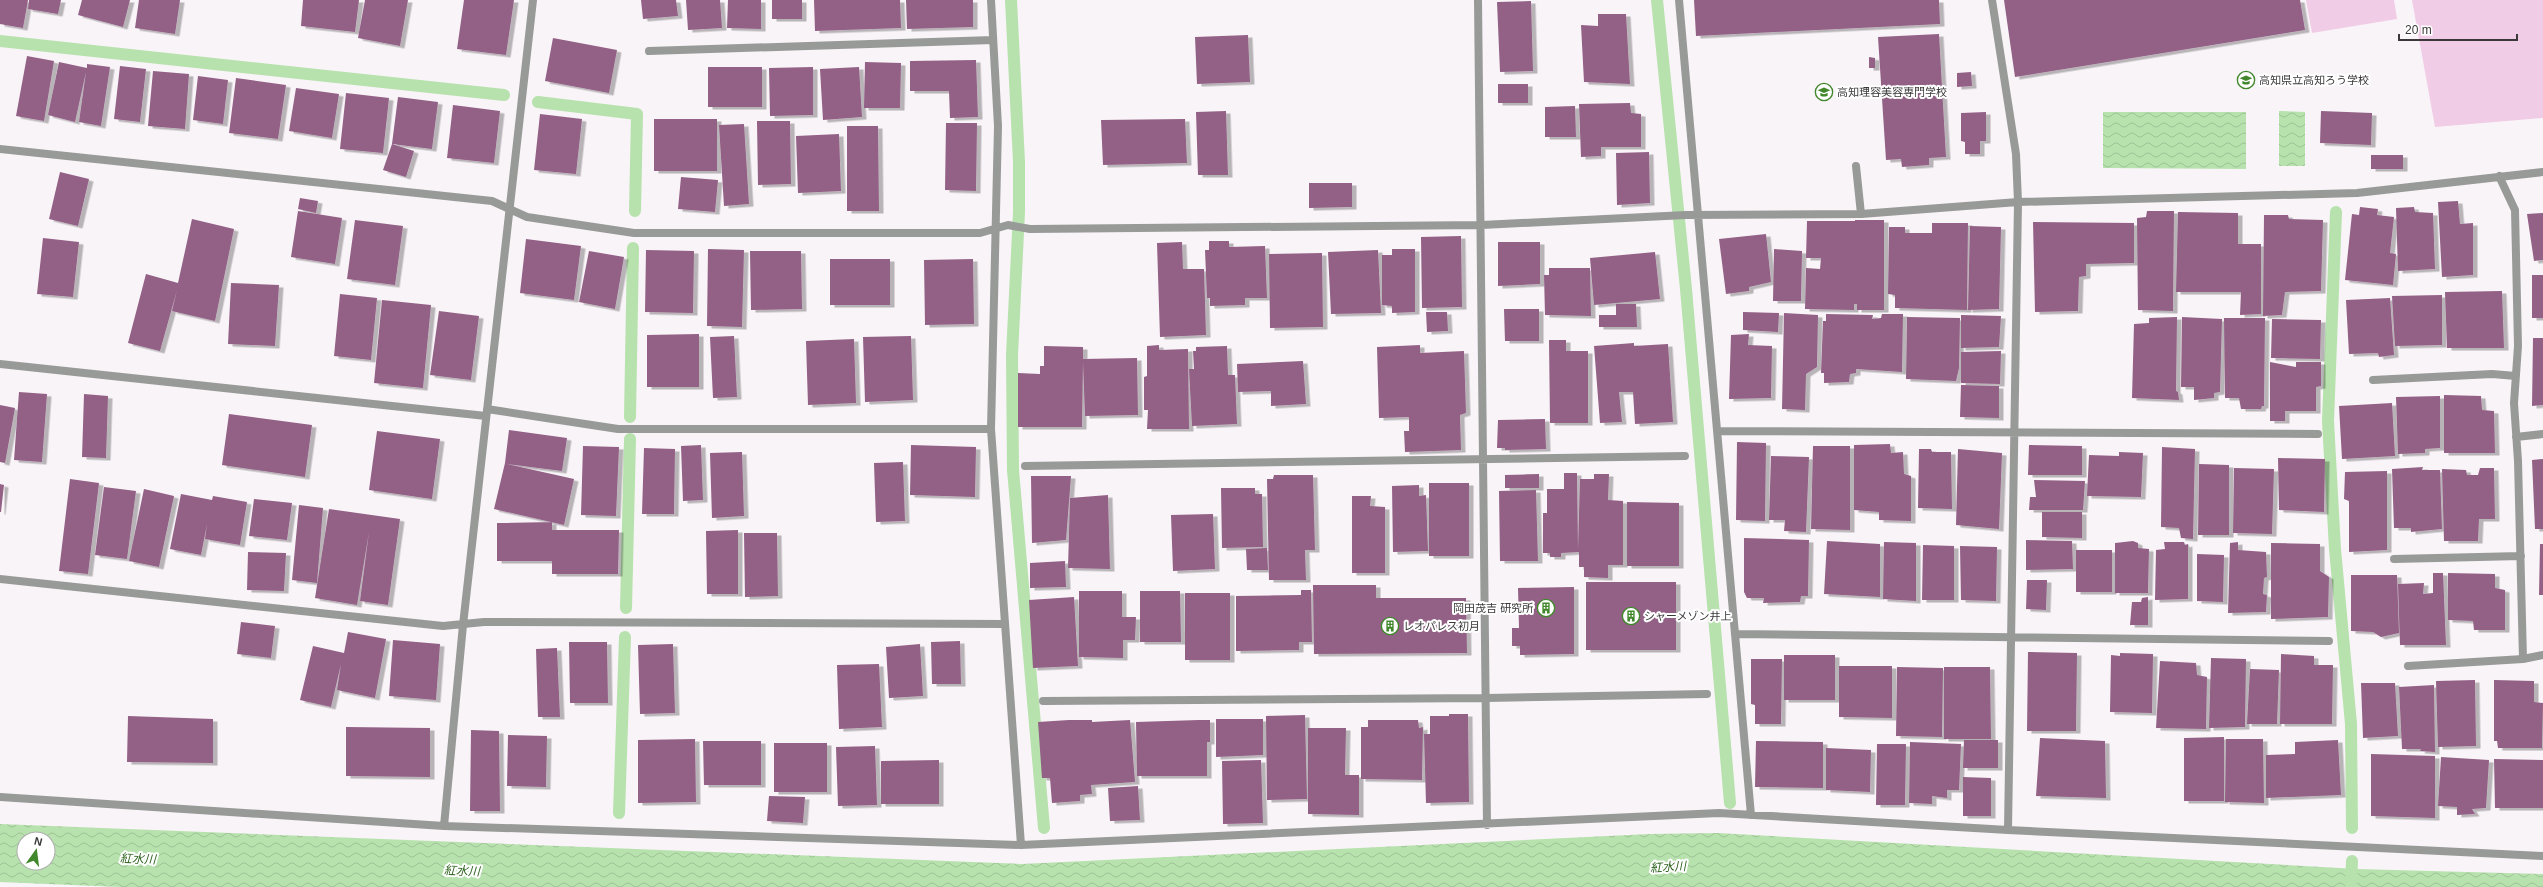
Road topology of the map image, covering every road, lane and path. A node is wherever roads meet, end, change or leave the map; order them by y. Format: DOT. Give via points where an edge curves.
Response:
graph roads {
  1 [pos="533,0"];
  2 [pos="991,0"];
  3 [pos="1478,0"];
  4 [pos="1679,0"];
  5 [pos="1992,0"];
  6 [pos="993,40"];
  7 [pos="649,51"];
  8 [pos="0,149"];
  9 [pos="1856,166"];
  10 [pos="2543,172"];
  11 [pos="2499,176"];
  12 [pos="2018,202"];
  13 [pos="510,208"];
  14 [pos="1861,214"];
  15 [pos="1698,216"];
  16 [pos="1482,225"];
  17 [pos="995,228"];
  18 [pos="0,364"];
  19 [pos="2516,376"];
  20 [pos="2373,380"];
  21 [pos="487,413"];
  22 [pos="991,429"];
  23 [pos="1717,431"];
  24 [pos="2015,432"];
  25 [pos="2318,434"];
  26 [pos="2543,434"];
  27 [pos="2516,437"];
  28 [pos="1685,456"];
  29 [pos="1484,460"];
  30 [pos="1025,466"];
  31 [pos="2521,556"];
  32 [pos="2394,559"];
  33 [pos="0,579"];
  34 [pos="1005,624"];
  35 [pos="463,625"];
  36 [pos="1735,634"];
  37 [pos="2012,637"];
  38 [pos="2329,641"];
  39 [pos="2543,655"];
  40 [pos="2523,659"];
  41 [pos="2408,666"];
  42 [pos="1707,694"];
  43 [pos="1487,698"];
  44 [pos="1043,701"];
  45 [pos="0,797"];
  46 [pos="1751,815"];
  47 [pos="1487,825"];
  48 [pos="444,826"];
  49 [pos="2008,830"];
  50 [pos="1021,845"];
  51 [pos="2543,856"];
  1 -- 13 [label="street"];
  2 -- 6 [label="street"];
  3 -- 16 [label="street"];
  4 -- 15 [label="street"];
  5 -- 12 [label="street" via="2016,154"];
  6 -- 7 [label="street"];
  6 -- 17 [label="street" via="998,126"];
  8 -- 13 [label="street" via="492,201"];
  9 -- 14 [label="street"];
  10 -- 11 [label="street"];
  11 -- 12 [label="street" via="2357,193"];
  11 -- 19 [label="street" via="2515,210 2518,346"];
  12 -- 14 [label="street"];
  12 -- 24 [label="street"];
  13 -- 17 [label="street" via="526,217 634,233 980,233"];
  13 -- 21 [label="street"];
  14 -- 15 [label="street"];
  15 -- 16 [label="street"];
  15 -- 23 [label="street"];
  16 -- 17 [label="street" via="1025,228 1008,225"];
  16 -- 29 [label="street"];
  17 -- 22 [label="street"];
  18 -- 21 [label="street"];
  19 -- 20 [label="street" via="2492,374"];
  19 -- 27 [label="street"];
  21 -- 22 [label="street" via="618,429"];
  21 -- 35 [label="street"];
  22 -- 34 [label="street"];
  23 -- 24 [label="street"];
  23 -- 36 [label="street"];
  24 -- 25 [label="street"];
  24 -- 37 [label="street"];
  26 -- 27 [label="street"];
  27 -- 31 [label="street"];
  28 -- 29 [label="street"];
  29 -- 30 [label="street"];
  29 -- 43 [label="street"];
  31 -- 32 [label="street"];
  31 -- 40 [label="street"];
  33 -- 35 [label="street" via="443,626"];
  34 -- 35 [label="street" via="484,622"];
  34 -- 50 [label="street"];
  35 -- 48 [label="street"];
  36 -- 37 [label="street"];
  36 -- 46 [label="street"];
  37 -- 38 [label="street"];
  37 -- 49 [label="street"];
  39 -- 40 [label="street"];
  40 -- 41 [label="street"];
  42 -- 43 [label="street"];
  43 -- 44 [label="street"];
  43 -- 47 [label="street"];
  45 -- 48 [label="street"];
  46 -- 47 [label="street" via="1719,813"];
  46 -- 49 [label="street"];
  47 -- 50 [label="street"];
  48 -- 50 [label="street"];
  49 -- 51 [label="street"];
}
